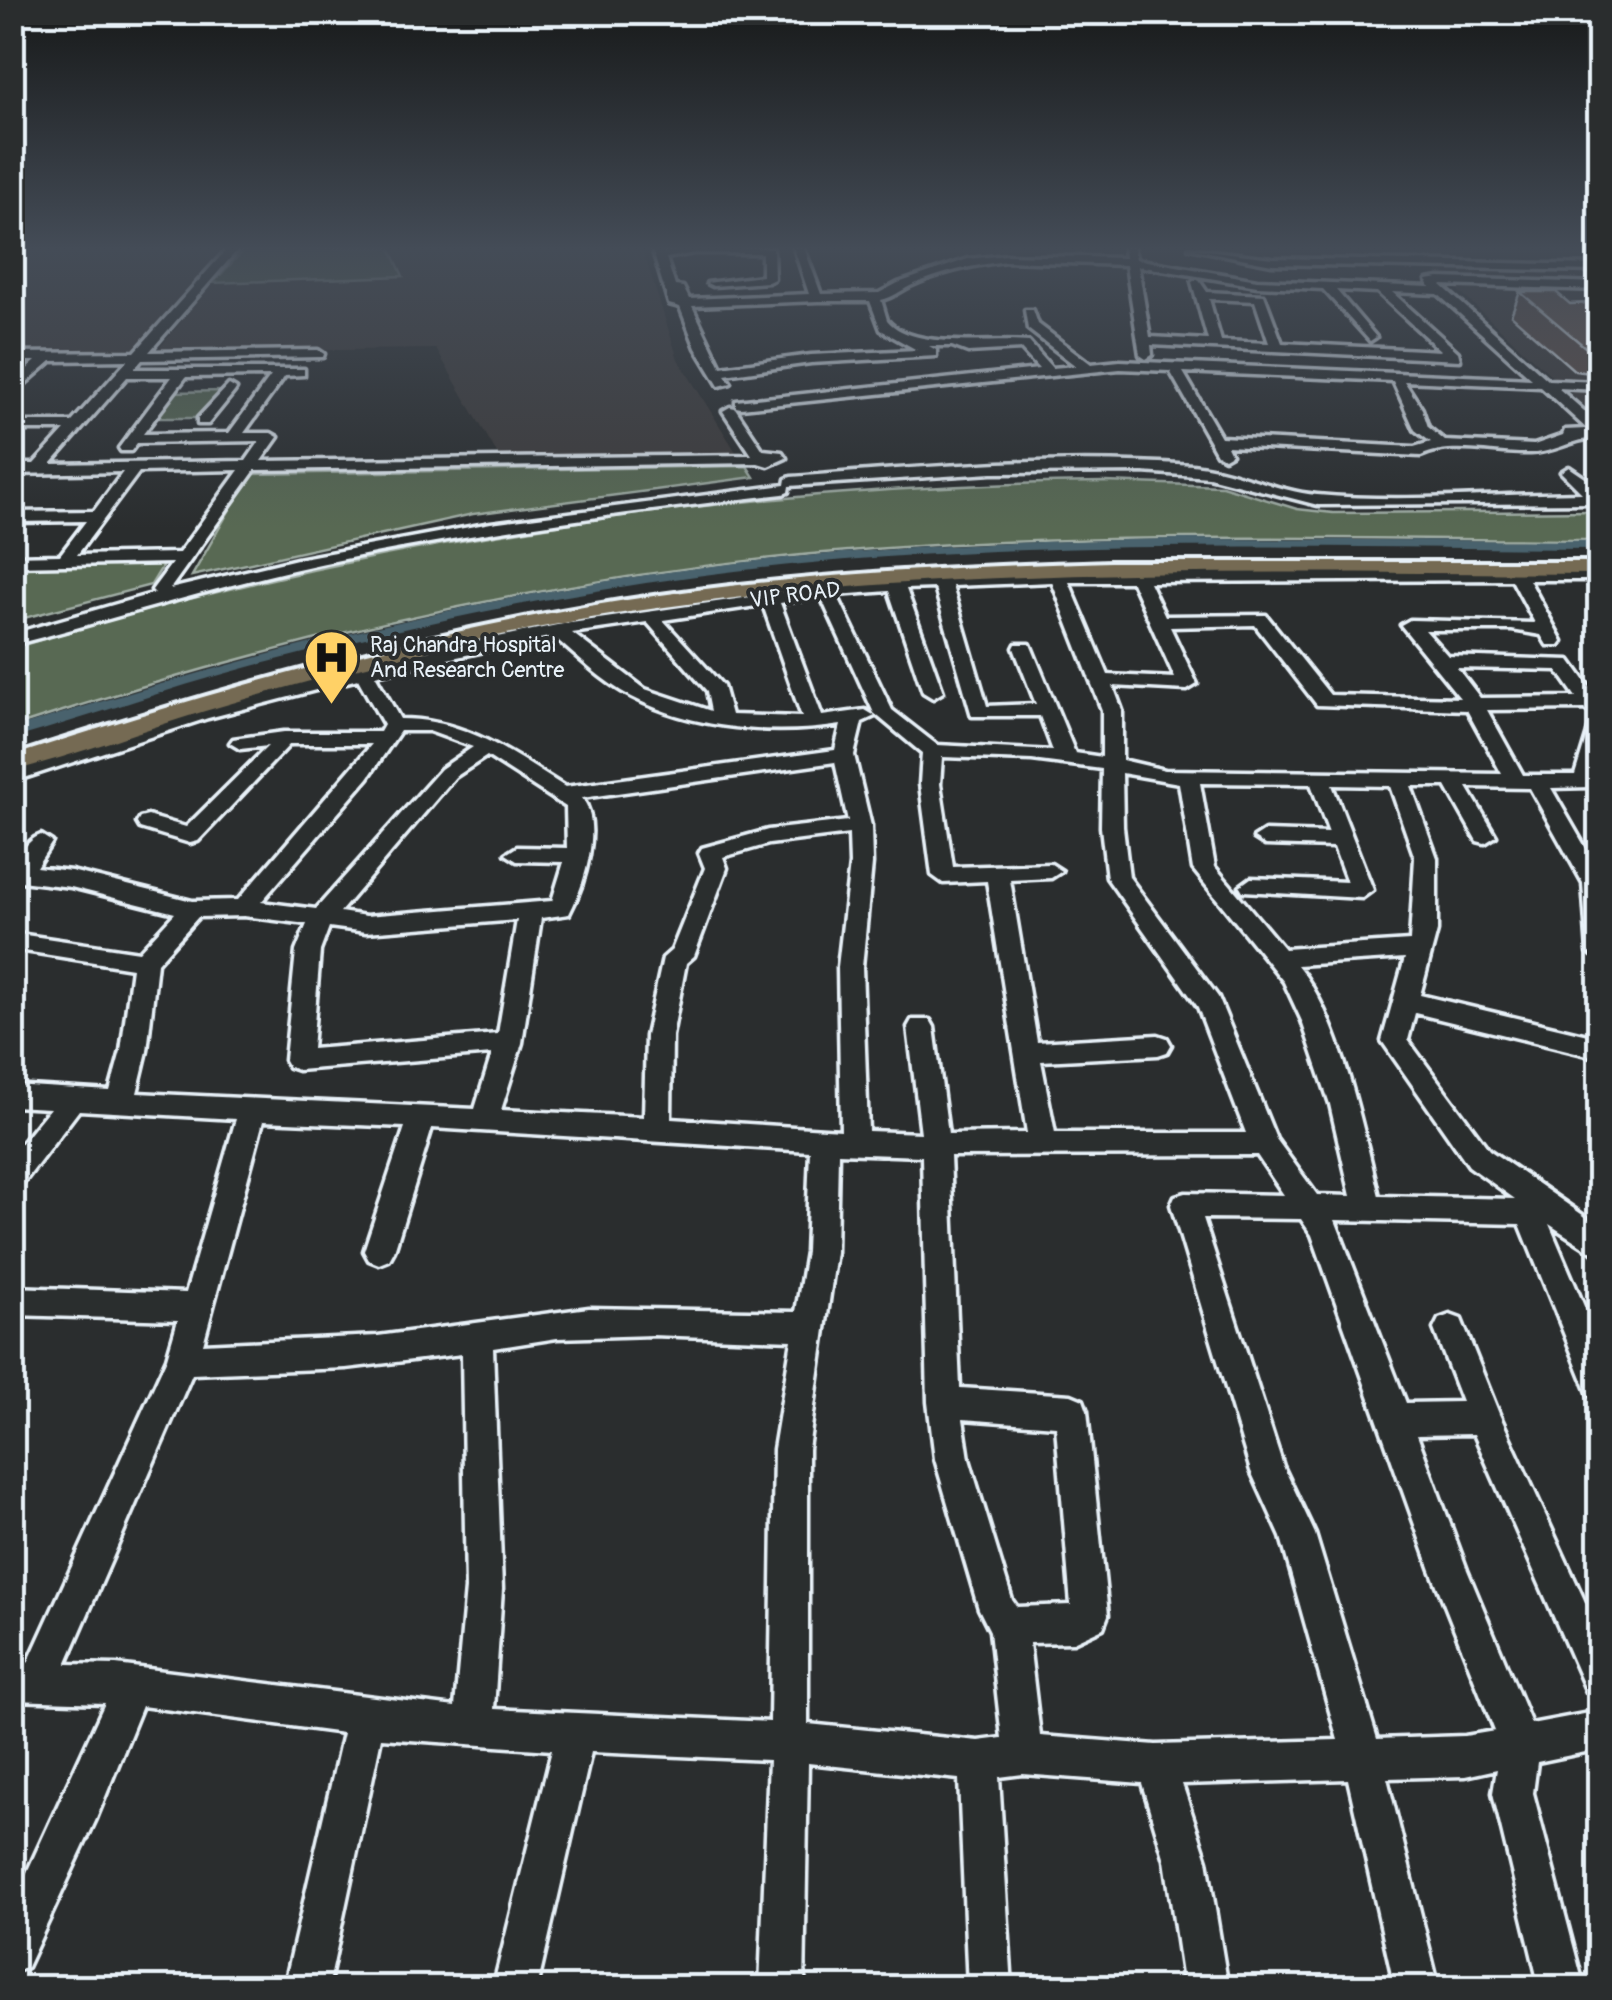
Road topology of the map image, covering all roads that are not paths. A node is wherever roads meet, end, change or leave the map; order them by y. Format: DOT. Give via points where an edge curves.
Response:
graph roads {
  1 [pos="152,341"];
  2 [pos="692,341"];
  3 [pos="700,341"];
  4 [pos="1052,341"];
  5 [pos="1144,341"];
  6 [pos="1149,341"];
  7 [pos="1162,341"];
  8 [pos="1215,341"];
  9 [pos="1275,341"];
  10 [pos="1438,341"];
  11 [pos="1497,341"];
  12 [pos="1500,341"];
  13 [pos="914,342"];
  14 [pos="1216,345"];
  15 [pos="1278,349"];
  16 [pos="931,352"];
  17 [pos="318,354"];
  18 [pos="1454,355"];
  19 [pos="48,356"];
  20 [pos="139,356"];
  21 [pos="12,357"];
  22 [pos="1088,368"];
  23 [pos="1156,368"];
  24 [pos="280,372"];
  25 [pos="300,372"];
  26 [pos="717,372"];
  27 [pos="1048,372"];
  28 [pos="182,373"];
  29 [pos="123,374"];
  30 [pos="958,381"];
  31 [pos="1398,383"];
  32 [pos="1476,383"];
  33 [pos="1549,387"];
  34 [pos="268,388"];
  35 [pos="1600,388"];
  36 [pos="170,389"];
  37 [pos="229,389"];
  38 [pos="13,391"];
  39 [pos="737,407"];
  40 [pos="1198,419"];
  41 [pos="246,420"];
  42 [pos="164,421"];
  43 [pos="184,421"];
  44 [pos="203,421"];
  45 [pos="145,422"];
  46 [pos="12,426"];
  47 [pos="78,426"];
  48 [pos="1600,434"];
  49 [pos="233,438"];
  50 [pos="132,439"];
  51 [pos="1216,440"];
  52 [pos="1441,445"];
  53 [pos="766,458"];
  54 [pos="250,466"];
  55 [pos="134,467"];
  56 [pos="12,468"];
  57 [pos="40,468"];
  58 [pos="111,468"];
  59 [pos="1569,472"];
  60 [pos="1232,481"];
  61 [pos="785,484"];
  62 [pos="1600,499"];
  63 [pos="98,516"];
  64 [pos="12,517"];
  65 [pos="1600,556"];
  66 [pos="180,558"];
  67 [pos="64,560"];
  68 [pos="12,561"];
  69 [pos="1600,572"];
  70 [pos="1137,575"];
  71 [pos="1518,575"];
  72 [pos="1058,576"];
  73 [pos="942,582"];
  74 [pos="894,585"];
  75 [pos="161,590"];
  76 [pos="827,591"];
  77 [pos="770,598"];
  78 [pos="651,614"];
  79 [pos="1158,622"];
  80 [pos="12,629"];
  81 [pos="557,630"];
  82 [pos="1548,631"];
  83 [pos="12,640"];
  84 [pos="1023,648"];
  85 [pos="1443,662"];
  86 [pos="1562,664"];
  87 [pos="365,674"];
  88 [pos="1101,680"];
  89 [pos="934,692"];
  90 [pos="1474,704"];
  91 [pos="1594,708"];
  92 [pos="1047,710"];
  93 [pos="884,713"];
  94 [pos="722,718"];
  95 [pos="853,718"];
  96 [pos="815,725"];
  97 [pos="1600,726"];
  98 [pos="390,731"];
  99 [pos="284,738"];
  100 [pos="240,743"];
  101 [pos="487,747"];
  102 [pos="12,750"];
  103 [pos="932,751"];
  104 [pos="844,755"];
  105 [pos="1067,758"];
  106 [pos="12,764"];
  107 [pos="1111,764"];
  108 [pos="12,776"];
  109 [pos="1592,776"];
  110 [pos="1189,777"];
  111 [pos="1525,780"];
  112 [pos="1320,781"];
  113 [pos="1399,782"];
  114 [pos="1454,782"];
  115 [pos="566,794"];
  116 [pos="148,823"];
  117 [pos="860,826"];
  118 [pos="1485,836"];
  119 [pos="1265,838"];
  120 [pos="1342,840"];
  121 [pos="42,842"];
  122 [pos="517,854"];
  123 [pos="576,855"];
  124 [pos="1051,871"];
  125 [pos="17,872"];
  126 [pos="998,876"];
  127 [pos="1250,886"];
  128 [pos="244,908"];
  129 [pos="192,909"];
  130 [pos="530,910"];
  131 [pos="321,920"];
  132 [pos="12,940"];
  133 [pos="1420,948"];
  134 [pos="1599,953"];
  135 [pos="1276,958"];
  136 [pos="145,961"];
  137 [pos="1405,1001"];
  138 [pos="922,1027"];
  139 [pos="508,1044"];
  140 [pos="1158,1046"];
  141 [pos="1600,1048"];
  142 [pos="1029,1052"];
  143 [pos="12,1096"];
  144 [pos="72,1100"];
  145 [pos="121,1102"];
  146 [pos="253,1110"];
  147 [pos="421,1118"];
  148 [pos="484,1122"];
  149 [pos="657,1128"];
  150 [pos="840,1142"];
  151 [pos="1264,1144"];
  152 [pos="936,1146"];
  153 [pos="1043,1146"];
  154 [pos="12,1177"];
  155 [pos="1310,1208"];
  156 [pos="1368,1209"];
  157 [pos="1542,1212"];
  158 [pos="1600,1244"];
  159 [pos="379,1251"];
  160 [pos="12,1301"];
  161 [pos="194,1306"];
  162 [pos="810,1327"];
  163 [pos="1450,1329"];
  164 [pos="477,1337"];
  165 [pos="183,1359"];
  166 [pos="1600,1384"];
  167 [pos="944,1402"];
  168 [pos="1484,1418"];
  169 [pos="1397,1420"];
  170 [pos="1008,1625"];
  171 [pos="1600,1679"];
  172 [pos="26,1682"];
  173 [pos="130,1686"];
  174 [pos="366,1717"];
  175 [pos="473,1727"];
  176 [pos="1600,1730"];
  177 [pos="576,1732"];
  178 [pos="789,1742"];
  179 [pos="1520,1745"];
  180 [pos="1023,1754"];
  181 [pos="1363,1759"];
  182 [pos="978,1761"];
  183 [pos="1156,1765"];
  184 [pos="12,1952"];
  185 [pos="306,1988"];
  186 [pos="515,1988"];
  187 [pos="782,1988"];
  188 [pos="990,1988"];
  189 [pos="1206,1988"];
  190 [pos="1417,1988"];
  191 [pos="1562,1988"];
  1 -- 20 [label="street"];
  2 -- 39 [label="street"];
  3 -- 26 [label="street"];
  4 -- 22 [label="street"];
  5 -- 23 [label="street"];
  6 -- 23 [label="street"];
  7 -- 14 [label="street"];
  8 -- 14 [label="street"];
  9 -- 15 [label="street"];
  10 -- 18 [label="street"];
  11 -- 33 [label="street"];
  12 -- 33 [label="street"];
  13 -- 16 [label="street"];
  13 -- 27 [label="street" via="1024,345"];
  14 -- 15 [label="street"];
  15 -- 18 [label="street"];
  16 -- 26 [label="street"];
  16 -- 30 [label="street"];
  17 -- 20 [label="street"];
  18 -- 32 [label="street"];
  19 -- 20 [label="street"];
  19 -- 21 [label="street"];
  19 -- 38 [label="street"];
  20 -- 29 [label="street"];
  22 -- 23 [label="street"];
  22 -- 27 [label="street"];
  23 -- 31 [label="street"];
  23 -- 32 [label="street"];
  23 -- 39 [label="street"];
  23 -- 40 [label="street"];
  24 -- 25 [label="street"];
  24 -- 28 [label="street"];
  24 -- 34 [label="street"];
  26 -- 39 [label="street"];
  27 -- 30 [label="street"];
  28 -- 29 [label="street"];
  28 -- 36 [label="street"];
  29 -- 47 [label="street"];
  30 -- 39 [label="street"];
  31 -- 33 [label="street"];
  31 -- 52 [label="street" via="1422,430"];
  32 -- 33 [label="street"];
  33 -- 35 [label="street"];
  33 -- 48 [label="street"];
  34 -- 37 [label="street"];
  34 -- 41 [label="street"];
  36 -- 37 [label="street"];
  36 -- 45 [label="street"];
  37 -- 44 [label="street"];
  39 -- 53 [label="street"];
  40 -- 51 [label="street"];
  40 -- 60 [label="street"];
  41 -- 44 [label="street"];
  41 -- 49 [label="street"];
  42 -- 45 [label="street"];
  43 -- 44 [label="street"];
  45 -- 50 [label="street"];
  46 -- 47 [label="street"];
  47 -- 57 [label="street"];
  48 -- 52 [label="street" via="1570,433 1535,449"];
  49 -- 50 [label="street"];
  49 -- 54 [label="street" via="271,437"];
  50 -- 58 [label="street"];
  51 -- 52 [label="street" via="1370,452 1421,452"];
  51 -- 60 [label="street"];
  53 -- 54 [label="street"];
  53 -- 61 [label="street"];
  54 -- 55 [label="street"];
  54 -- 66 [label="street"];
  55 -- 58 [label="street"];
  55 -- 63 [label="street"];
  56 -- 57 [label="street"];
  57 -- 58 [label="street"];
  59 -- 62 [label="street"];
  60 -- 61 [label="street" via="1029,476"];
  60 -- 62 [label="street" via="1319,507"];
  61 -- 75 [label="street" via="492,517"];
  61 -- 83 [label="street" via="450,533 239,579"];
  63 -- 64 [label="street"];
  63 -- 67 [label="street"];
  65 -- 102 [label="main road, VIP ROAD" via="1024,558 692,586 400,638"];
  66 -- 67 [label="street"];
  66 -- 75 [label="street"];
  67 -- 68 [label="street"];
  69 -- 71 [label="street, VIP ROAD"];
  69 -- 106 [label="main road, VIP ROAD" via="1049,568 623,607 321,671"];
  70 -- 71 [label="street, VIP ROAD"];
  70 -- 72 [label="street, VIP ROAD"];
  70 -- 79 [label="street"];
  71 -- 82 [label="street"];
  72 -- 73 [label="street, VIP ROAD"];
  72 -- 88 [label="street"];
  73 -- 74 [label="street, VIP ROAD"];
  73 -- 92 [label="street" via="979,712"];
  74 -- 76 [label="street, VIP ROAD"];
  74 -- 89 [label="street"];
  75 -- 80 [label="street"];
  76 -- 77 [label="street, VIP ROAD"];
  76 -- 93 [label="street"];
  77 -- 78 [label="street, VIP ROAD"];
  77 -- 96 [label="street"];
  78 -- 81 [label="street, VIP ROAD"];
  78 -- 94 [label="street" via="716,690"];
  79 -- 88 [label="street" via="1188,684"];
  79 -- 90 [label="street" via="1260,619 1324,701"];
  81 -- 87 [label="street, VIP ROAD"];
  81 -- 94 [label="street" via="612,678 697,716"];
  82 -- 85 [label="street" via="1410,625"];
  82 -- 86 [label="street"];
  84 -- 92 [label="street"];
  85 -- 86 [label="street"];
  85 -- 90 [label="street"];
  86 -- 91 [label="street"];
  87 -- 98 [label="street"];
  87 -- 108 [label="street, VIP ROAD" via="201,714"];
  88 -- 107 [label="street" via="1112,710"];
  90 -- 91 [label="street"];
  90 -- 111 [label="street"];
  92 -- 105 [label="street"];
  93 -- 95 [label="street"];
  93 -- 103 [label="street"];
  94 -- 96 [label="street"];
  95 -- 96 [label="street"];
  95 -- 104 [label="street"];
  97 -- 109 [label="street"];
  98 -- 99 [label="street"];
  98 -- 101 [label="street" via="430,724"];
  98 -- 128 [label="street"];
  99 -- 100 [label="street"];
  99 -- 116 [label="street" via="190,836"];
  101 -- 115 [label="street"];
  101 -- 131 [label="street" via="448,772"];
  103 -- 105 [label="street"];
  103 -- 126 [label="street" via="943,875"];
  104 -- 115 [label="street"];
  104 -- 117 [label="street"];
  105 -- 107 [label="street"];
  107 -- 110 [label="street"];
  107 -- 151 [label="street" via="1118,878 1208,1004"];
  109 -- 111 [label="street"];
  110 -- 112 [label="street"];
  110 -- 135 [label="street" via="1204,869"];
  111 -- 114 [label="street"];
  111 -- 134 [label="street" via="1594,884"];
  112 -- 113 [label="street"];
  112 -- 120 [label="street"];
  113 -- 114 [label="street"];
  113 -- 133 [label="street" via="1426,858"];
  114 -- 118 [label="street"];
  115 -- 123 [label="street" via="580,815"];
  117 -- 149 [label="street" via="710,853 716,868 682,956 675,958 659,1036"];
  117 -- 150 [label="street"];
  119 -- 120 [label="street"];
  120 -- 127 [label="street" via="1362,890"];
  121 -- 125 [label="street"];
  122 -- 123 [label="street"];
  123 -- 130 [label="street" via="560,908"];
  124 -- 126 [label="street"];
  125 -- 129 [label="street"];
  126 -- 142 [label="street"];
  128 -- 129 [label="street"];
  128 -- 131 [label="street"];
  129 -- 136 [label="street"];
  130 -- 131 [label="street" via="366,924"];
  130 -- 139 [label="street"];
  131 -- 139 [label="street" via="308,950 298,1060"];
  132 -- 136 [label="street"];
  133 -- 135 [label="street"];
  133 -- 137 [label="street"];
  135 -- 156 [label="street" via="1315,1021 1344,1104"];
  136 -- 145 [label="street"];
  137 -- 141 [label="street"];
  137 -- 157 [label="street" via="1395,1040 1478,1158"];
  138 -- 152 [label="street"];
  139 -- 148 [label="street"];
  140 -- 142 [label="street"];
  142 -- 153 [label="street"];
  143 -- 144 [label="street"];
  144 -- 145 [label="street"];
  144 -- 154 [label="street"];
  145 -- 146 [label="street"];
  146 -- 147 [label="street"];
  146 -- 161 [label="street"];
  147 -- 148 [label="street"];
  147 -- 159 [label="street"];
  148 -- 149 [label="street"];
  149 -- 150 [label="street"];
  150 -- 152 [label="street"];
  150 -- 162 [label="street"];
  151 -- 153 [label="street"];
  151 -- 155 [label="street"];
  152 -- 153 [label="street"];
  152 -- 167 [label="street"];
  155 -- 156 [label="street"];
  155 -- 169 [label="street" via="1342,1270"];
  155 -- 181 [label="street" via="1186,1206 1268,1471 1298,1534"];
  156 -- 157 [label="street"];
  157 -- 158 [label="street"];
  157 -- 166 [label="street"];
  160 -- 161 [label="street"];
  161 -- 165 [label="street"];
  162 -- 164 [label="street" via="636,1319"];
  162 -- 178 [label="street" via="791,1448"];
  163 -- 168 [label="street"];
  164 -- 165 [label="street" via="247,1360"];
  164 -- 175 [label="street" via="484,1589"];
  165 -- 172 [label="street"];
  167 -- 170 [label="street" via="952,1459 997,1609"];
  167 -- 170 [label="street" via="1071,1411 1090,1615 1073,1624"];
  168 -- 169 [label="street"];
  168 -- 171 [label="street"];
  169 -- 179 [label="street"];
  170 -- 180 [label="street"];
  172 -- 173 [label="street"];
  173 -- 174 [label="street"];
  173 -- 184 [label="street"];
  174 -- 175 [label="street"];
  174 -- 185 [label="street"];
  175 -- 177 [label="street"];
  176 -- 179 [label="street"];
  177 -- 178 [label="street"];
  177 -- 186 [label="street"];
  178 -- 182 [label="street"];
  178 -- 187 [label="street"];
  179 -- 181 [label="street" via="1466,1756"];
  179 -- 191 [label="street" via="1513,1793"];
  180 -- 182 [label="street"];
  180 -- 183 [label="street"];
  181 -- 183 [label="street"];
  181 -- 190 [label="street"];
  182 -- 188 [label="street"];
  183 -- 189 [label="street" via="1186,1860"];
}
